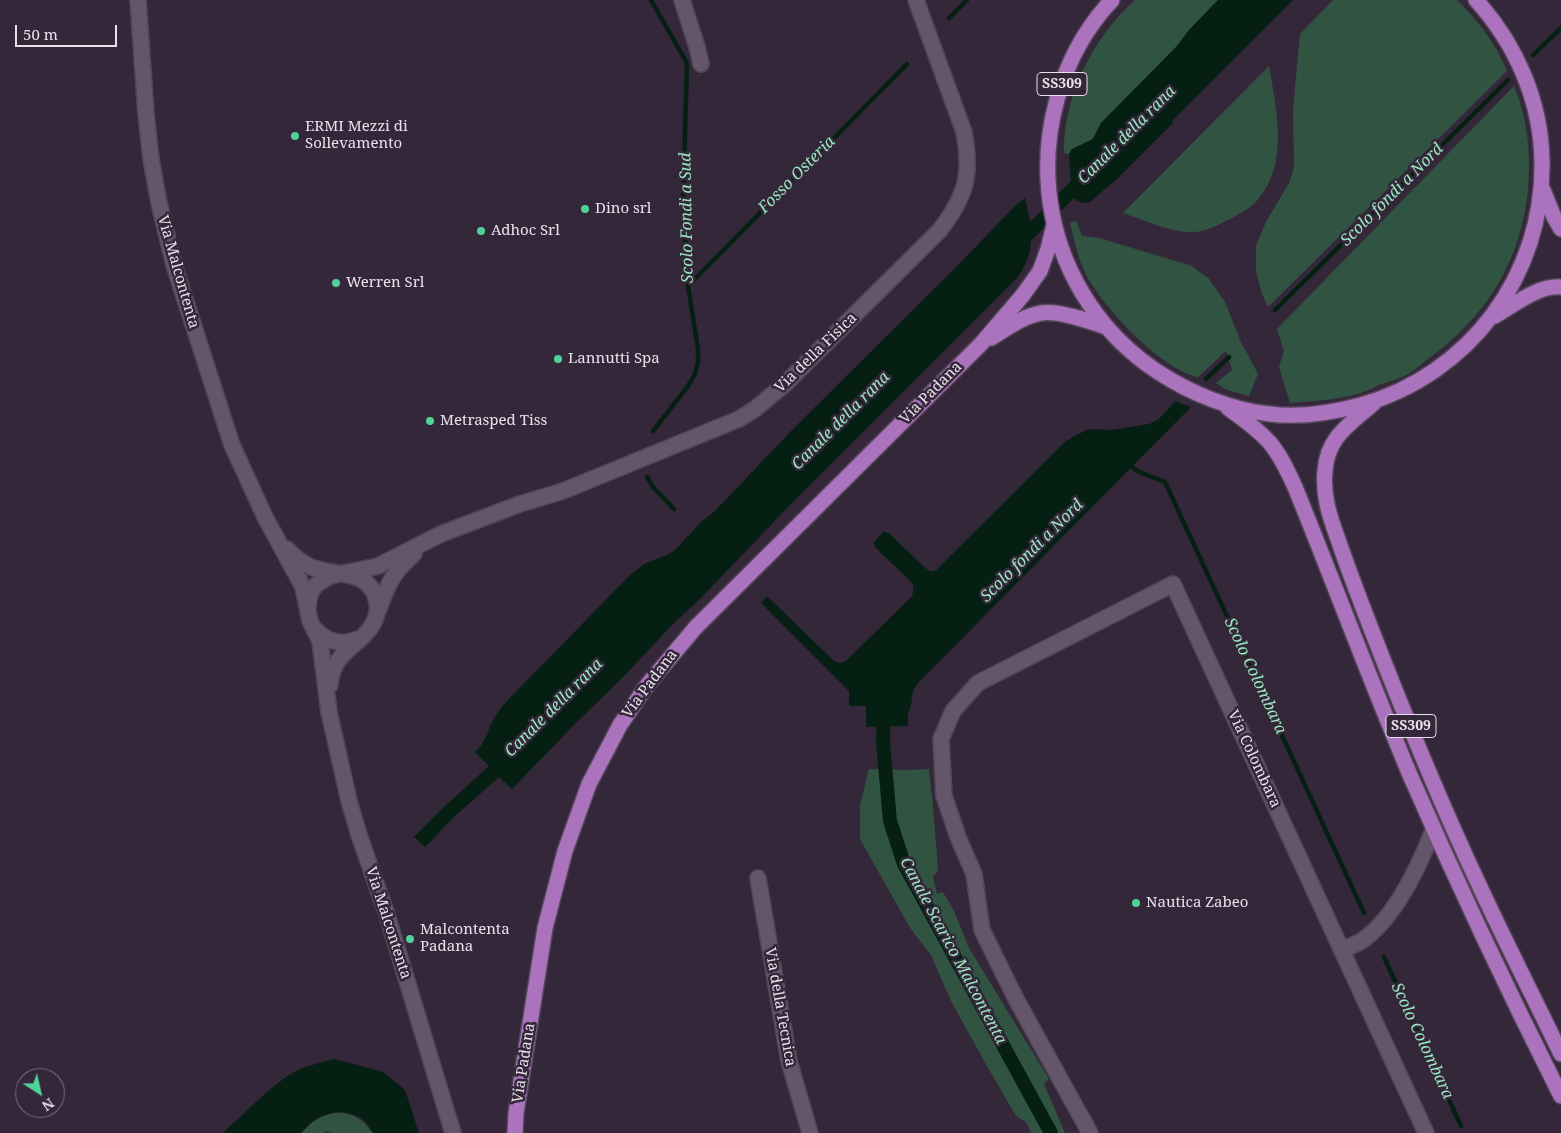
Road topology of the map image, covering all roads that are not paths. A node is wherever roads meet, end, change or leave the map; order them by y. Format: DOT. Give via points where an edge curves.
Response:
graph roads {
  1 [pos="138,0"];
  2 [pos="682,0"];
  3 [pos="916,0"];
  4 [pos="1476,0"];
  5 [pos="1109,2"];
  6 [pos="701,64"];
  7 [pos="1542,189"];
  8 [pos="1054,224"];
  9 [pos="1561,229"];
  10 [pos="1561,287"];
  11 [pos="1490,320"];
  12 [pos="1106,327"];
  13 [pos="981,344"];
  14 [pos="1376,400"];
  15 [pos="1221,402"];
  16 [pos="272,530"];
  17 [pos="441,534"];
  18 [pos="338,573"];
  19 [pos="308,609"];
  20 [pos="377,615"];
  21 [pos="316,630"];
  22 [pos="363,636"];
  23 [pos="329,712"];
  24 [pos="1434,828"];
  25 [pos="758,878"];
  26 [pos="1342,950"];
  27 [pos="1561,1054"];
  28 [pos="1561,1096"];
  29 [pos="453,1133"];
  30 [pos="515,1133"];
  31 [pos="810,1133"];
  32 [pos="1090,1133"];
  33 [pos="1426,1133"];
  1 -- 16 [label="street, Via Malcontenta" via="151,159 174,265 232,445"];
  2 -- 6 [label="street"];
  3 -- 17 [label="street, Via della Fisica" via="964,132 967,150 966,183 952,215 940,230 785,384 747,414 563,491"];
  4 -- 7 [label="main road, SS309" via="1496,23 1511,48 1532,94 1541,135"];
  5 -- 8 [label="main road, SS309" via="1078,48 1058,96 1048,146"];
  7 -- 9 [label="main road"];
  7 -- 11 [label="main road, SS309" via="1535,228 1524,261"];
  8 -- 12 [label="main road, SS309" via="1076,282"];
  8 -- 13 [label="main road, Via Padana" via="1040,272"];
  10 -- 11 [label="main road" via="1538,291"];
  11 -- 14 [label="main road, SS309" via="1436,370 1412,385"];
  12 -- 13 [label="main road, Via Padana" via="1066,315 1041,313 1020,321"];
  12 -- 15 [label="main road, SS309" via="1126,347 1170,380"];
  13 -- 30 [label="main road, Via Padana" via="696,627 648,684 620,724 582,803 565,851 545,928"];
  14 -- 15 [label="main road, SS309" via="1343,410 1295,416 1256,412"];
  14 -- 27 [label="main road, SS309" via="1338,434 1332,444 1324,482 1328,510 1356,591 1433,779 1480,886"];
  15 -- 24 [label="main road, SS309" via="1257,429 1281,460 1295,487"];
  16 -- 18 [label="street, Via Malcontenta" via="299,561 322,571"];
  16 -- 19 [label="street, Via Malcontenta" via="300,582"];
  17 -- 18 [label="street, Via della Fisica" via="378,566"];
  17 -- 20 [label="street, Via della Fisica" via="396,571"];
  18 -- 19 [label="street" via="316,585"];
  18 -- 20 [label="street, Via Malcontenta" via="356,576 369,585 376,597"];
  19 -- 21 [label="street, Via Malcontenta"];
  20 -- 22 [label="street, Via Malcontenta"];
  21 -- 22 [label="street" via="326,639 339,643"];
  21 -- 23 [label="street, Via Malcontenta" via="322,651"];
  22 -- 23 [label="street, Via Malcontenta" via="342,654 332,671"];
  23 -- 29 [label="street, Via Malcontenta" via="354,818"];
  24 -- 26 [label="street" via="1413,877 1381,923 1363,940"];
  24 -- 28 [label="main road, SS309"];
  25 -- 31 [label="street, Via della Tecnica" via="789,1062"];
  26 -- 32 [label="street, Via Colombara" via="1173,584 978,683 953,711 941,739 944,796 974,874 982,930"];
  26 -- 33 [label="street, Via Colombara"];
}
